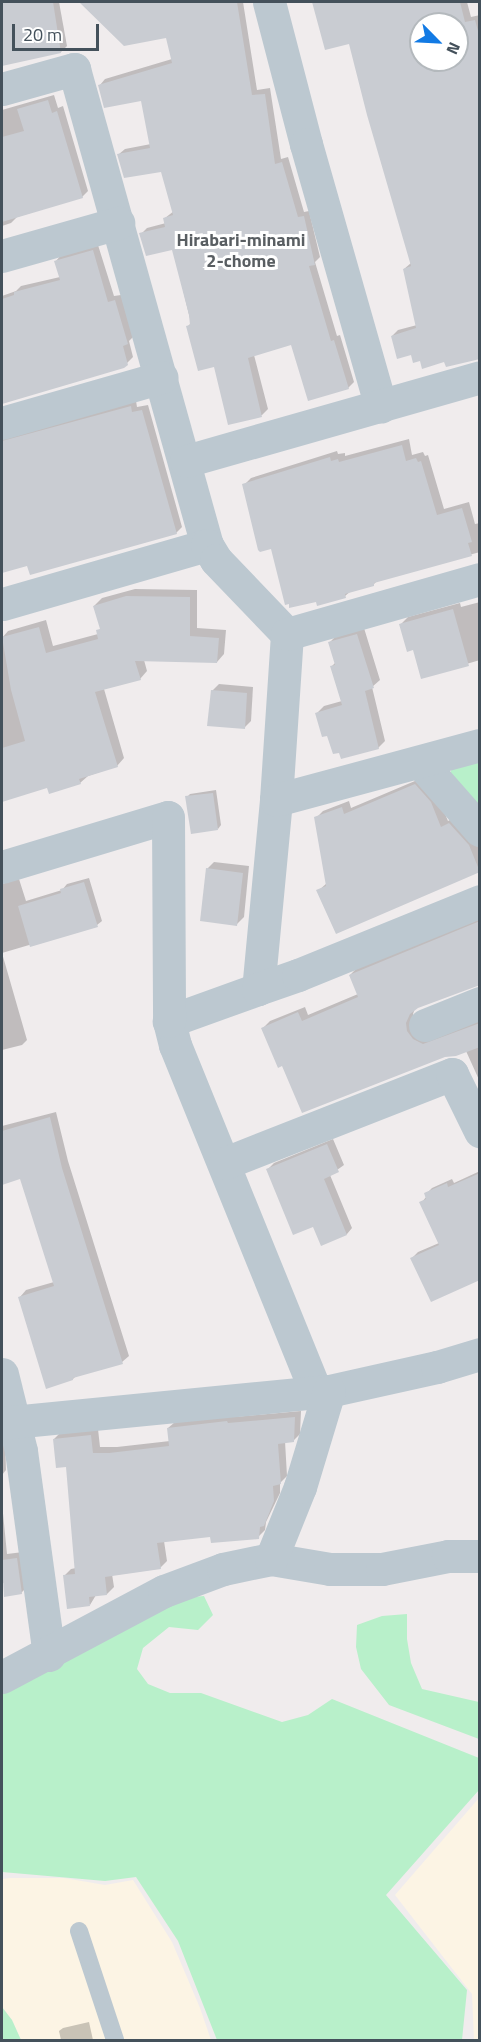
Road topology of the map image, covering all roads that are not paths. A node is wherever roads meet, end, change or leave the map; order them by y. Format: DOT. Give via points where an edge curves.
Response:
graph roads {
  1 [pos="269,2"];
  2 [pos="2,89"];
  3 [pos="118,223"];
  4 [pos="2,256"];
  5 [pos="162,377"];
  6 [pos="480,377"];
  7 [pos="381,406"];
  8 [pos="2,423"];
  9 [pos="186,461"];
  10 [pos="207,545"];
  11 [pos="480,579"];
  12 [pos="2,604"];
  13 [pos="287,634"];
  14 [pos="480,745"];
  15 [pos="420,762"];
  16 [pos="276,800"];
  17 [pos="480,830"];
  18 [pos="2,867"];
  19 [pos="480,901"];
  20 [pos="258,989"];
  21 [pos="480,1003"];
  22 [pos="169,1021"];
  23 [pos="425,1025"];
  24 [pos="480,1131"];
  25 [pos="225,1163"];
  26 [pos="480,1354"];
  27 [pos="2,1374"];
  28 [pos="322,1390"];
  29 [pos="8,1422"];
  30 [pos="480,1556"];
  31 [pos="271,1559"];
  32 [pos="49,1654"];
  33 [pos="2,1677"];
  34 [pos="79,1931"];
  35 [pos="115,2040"];
  1 -- 7 [label="street"];
  2 -- 3 [label="street" via="74,69"];
  3 -- 4 [label="street"];
  3 -- 5 [label="street"];
  5 -- 8 [label="street"];
  5 -- 9 [label="street"];
  6 -- 7 [label="street"];
  7 -- 9 [label="street"];
  9 -- 10 [label="street"];
  10 -- 12 [label="street"];
  10 -- 13 [label="street" via="216,560"];
  11 -- 13 [label="street"];
  13 -- 16 [label="street"];
  14 -- 15 [label="street"];
  15 -- 16 [label="street"];
  15 -- 17 [label="street"];
  16 -- 20 [label="street"];
  18 -- 22 [label="street" via="168,817"];
  19 -- 20 [label="street"];
  20 -- 22 [label="street"];
  21 -- 23 [label="street"];
  22 -- 25 [label="street" via="175,1045"];
  24 -- 25 [label="street" via="452,1074"];
  25 -- 28 [label="street"];
  26 -- 28 [label="street" via="437,1367"];
  27 -- 29 [label="street"];
  28 -- 29 [label="street"];
  28 -- 31 [label="street" via="300,1487"];
  29 -- 32 [label="street" via="21,1451"];
  30 -- 31 [label="street" via="448,1556 382,1569 330,1569"];
  31 -- 32 [label="street" via="222,1569 164,1591"];
  32 -- 33 [label="street"];
  34 -- 35 [label="lane"];
}
